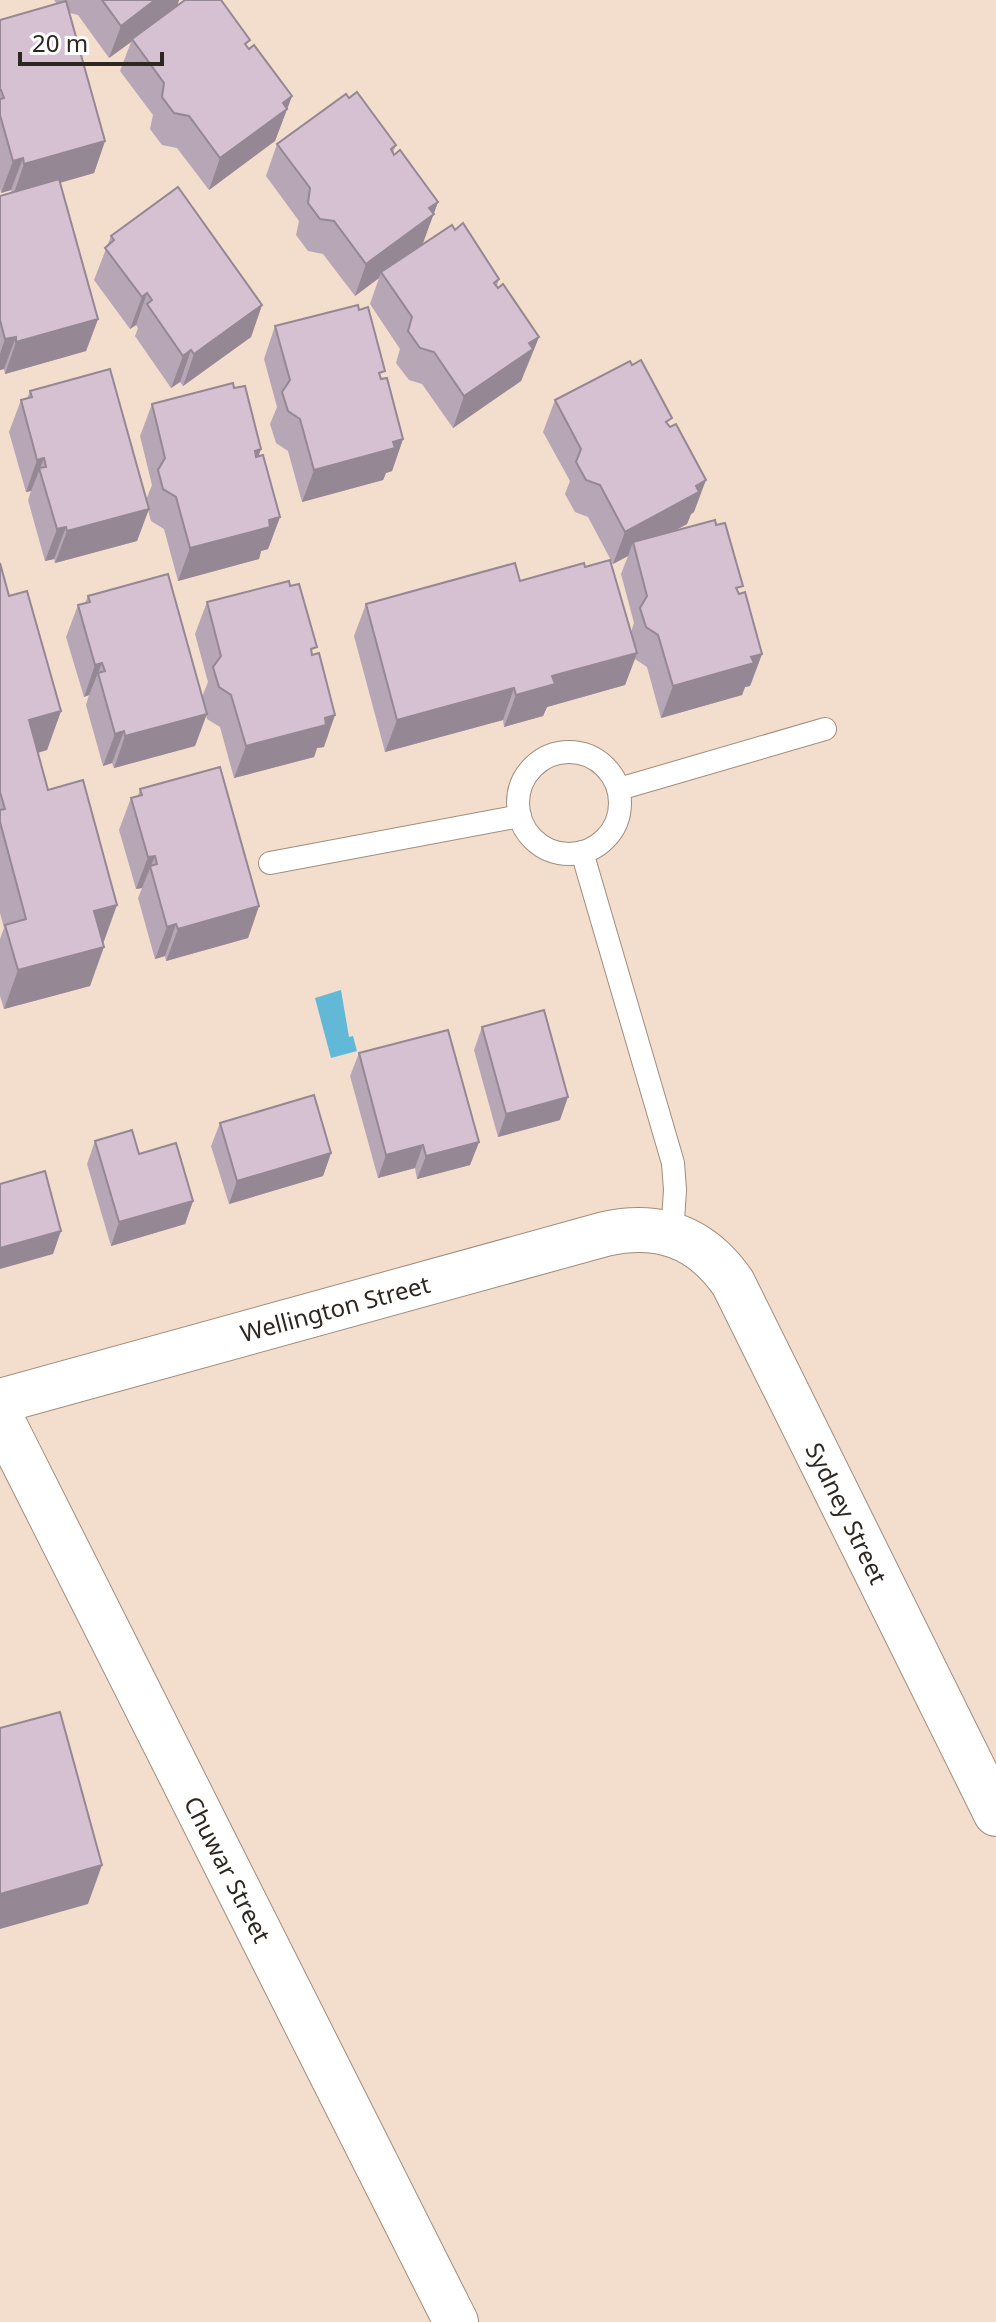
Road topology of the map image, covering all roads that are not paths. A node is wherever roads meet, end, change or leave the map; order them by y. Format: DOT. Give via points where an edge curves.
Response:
graph roads {
  1 [pos="825,729"];
  2 [pos="619,789"];
  3 [pos="520,816"];
  4 [pos="582,852"];
  5 [pos="270,863"];
  6 [pos="672,1235"];
  7 [pos="0,1401"];
  8 [pos="0,1416"];
  9 [pos="996,1814"];
  10 [pos="456,2322"];
  1 -- 2 [label="lane"];
  2 -- 3 [label="lane" via="598,760 564,751 547,756 522,781"];
  2 -- 4 [label="lane" via="613,828 597,846"];
  3 -- 4 [label="lane" via="537,842 566,854"];
  3 -- 5 [label="lane"];
  4 -- 6 [label="lane" via="673,1163"];
  6 -- 7 [label="street, Wellington Street" via="641,1229 605,1234"];
  6 -- 9 [label="street, Sydney Street" via="708,1254 733,1283"];
  8 -- 10 [label="street, Chuwar Street"];
}
